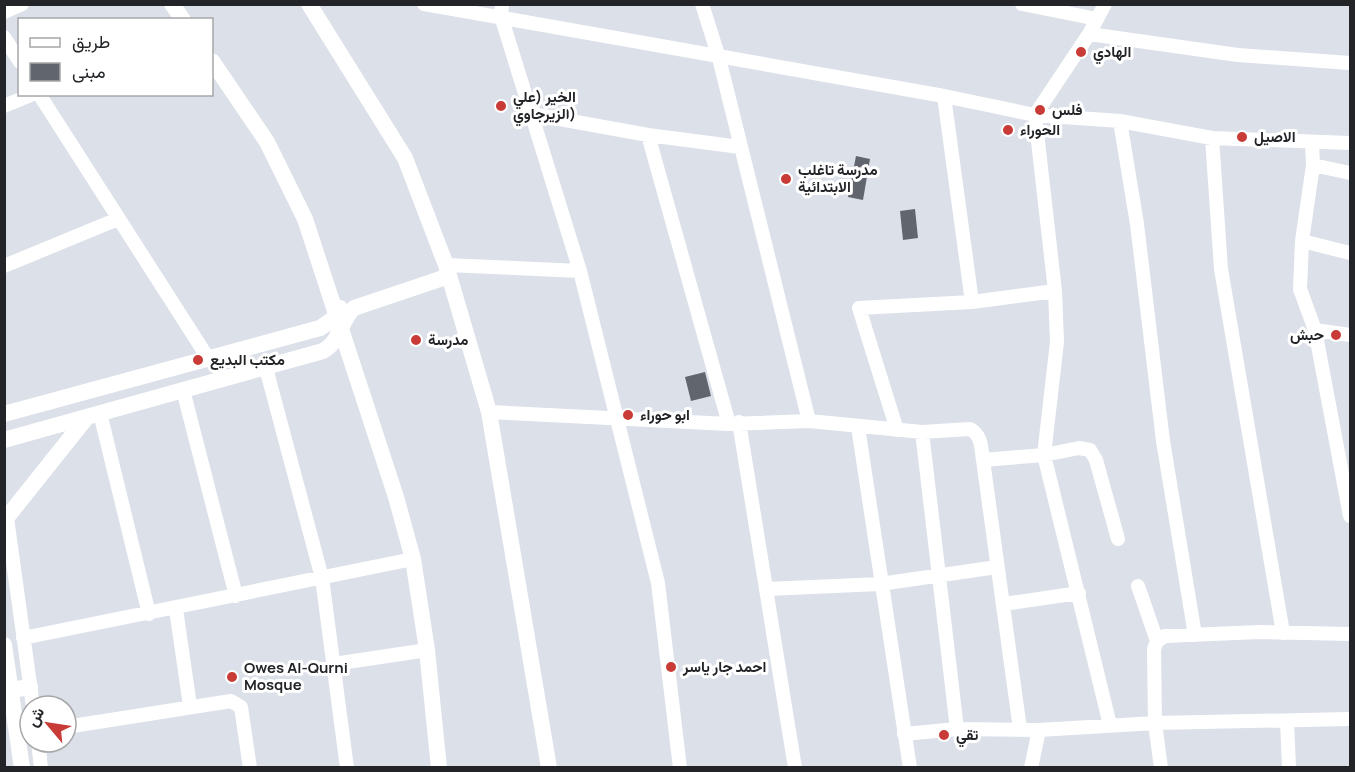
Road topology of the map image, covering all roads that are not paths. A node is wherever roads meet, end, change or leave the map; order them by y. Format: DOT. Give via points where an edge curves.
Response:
graph roads {
  1 [pos="22,4"];
  2 [pos="172,4"];
  3 [pos="309,4"];
  4 [pos="424,4"];
  5 [pos="702,4"];
  6 [pos="1022,4"];
  7 [pos="1105,4"];
  8 [pos="502,10"];
  9 [pos="4,12"];
  10 [pos="182,18"];
  11 [pos="1097,19"];
  12 [pos="1089,34"];
  13 [pos="4,37"];
  14 [pos="719,58"];
  15 [pos="18,59"];
  16 [pos="213,63"];
  17 [pos="1350,63"];
  18 [pos="28,96"];
  19 [pos="40,96"];
  20 [pos="944,96"];
  21 [pos="4,106"];
  22 [pos="532,114"];
  23 [pos="1035,115"];
  24 [pos="1120,121"];
  25 [pos="648,135"];
  26 [pos="1212,138"];
  27 [pos="1312,143"];
  28 [pos="1350,143"];
  29 [pos="740,147"];
  30 [pos="1312,165"];
  31 [pos="1350,173"];
  32 [pos="118,219"];
  33 [pos="1302,241"];
  34 [pos="1350,253"];
  35 [pos="4,266"];
  36 [pos="447,270"];
  37 [pos="580,271"];
  38 [pos="1055,291"];
  39 [pos="972,302"];
  40 [pos="338,321"];
  41 [pos="1315,330"];
  42 [pos="1350,334"];
  43 [pos="208,358"];
  44 [pos="266,368"];
  45 [pos="183,390"];
  46 [pos="489,412"];
  47 [pos="4,414"];
  48 [pos="93,415"];
  49 [pos="617,420"];
  50 [pos="809,421"];
  51 [pos="734,423"];
  52 [pos="858,427"];
  53 [pos="897,430"];
  54 [pos="922,432"];
  55 [pos="4,440"];
  56 [pos="1344,449"];
  57 [pos="1044,455"];
  58 [pos="983,460"];
  59 [pos="1350,516"];
  60 [pos="6,520"];
  61 [pos="1118,539"];
  62 [pos="413,559"];
  63 [pos="997,567"];
  64 [pos="939,575"];
  65 [pos="322,578"];
  66 [pos="880,584"];
  67 [pos="1137,586"];
  68 [pos="767,589"];
  69 [pos="1079,593"];
  70 [pos="236,596"];
  71 [pos="1004,604"];
  72 [pos="176,609"];
  73 [pos="149,614"];
  74 [pos="1283,633"];
  75 [pos="1350,634"];
  76 [pos="1195,635"];
  77 [pos="23,638"];
  78 [pos="1156,641"];
  79 [pos="4,645"];
  80 [pos="427,650"];
  81 [pos="334,664"];
  82 [pos="30,687"];
  83 [pos="11,690"];
  84 [pos="31,694"];
  85 [pos="190,706"];
  86 [pos="1350,719"];
  87 [pos="1287,721"];
  88 [pos="1155,723"];
  89 [pos="78,725"];
  90 [pos="1110,725"];
  91 [pos="957,729"];
  92 [pos="1020,729"];
  93 [pos="1039,730"];
  94 [pos="904,734"];
  95 [pos="22,768"];
  96 [pos="250,768"];
  97 [pos="347,768"];
  98 [pos="439,768"];
  99 [pos="549,768"];
  100 [pos="680,768"];
  101 [pos="795,768"];
  102 [pos="910,768"];
  103 [pos="1031,768"];
  104 [pos="1161,768"];
  105 [pos="1289,768"];
  1 -- 9 [label="street"];
  2 -- 10 [label="street"];
  3 -- 36 [label="street" via="405,158"];
  4 -- 8 [label="street"];
  5 -- 14 [label="street"];
  6 -- 11 [label="street"];
  7 -- 11 [label="street"];
  8 -- 14 [label="street"];
  8 -- 22 [label="street"];
  11 -- 12 [label="street"];
  12 -- 17 [label="street" via="1238,55"];
  12 -- 23 [label="street"];
  13 -- 15 [label="street"];
  14 -- 20 [label="street"];
  14 -- 29 [label="street"];
  16 -- 40 [label="street" via="267,142 305,219"];
  18 -- 21 [label="street"];
  19 -- 32 [label="street"];
  20 -- 23 [label="street"];
  20 -- 39 [label="street"];
  22 -- 25 [label="street"];
  22 -- 37 [label="street"];
  23 -- 24 [label="street"];
  23 -- 38 [label="street"];
  24 -- 26 [label="street"];
  24 -- 76 [label="street" via="1137,224 1163,441"];
  25 -- 29 [label="street"];
  25 -- 51 [label="street"];
  26 -- 27 [label="street"];
  26 -- 74 [label="street" via="1221,269"];
  27 -- 28 [label="street"];
  27 -- 30 [label="street"];
  29 -- 50 [label="street"];
  30 -- 31 [label="street"];
  30 -- 33 [label="street"];
  32 -- 35 [label="street"];
  32 -- 43 [label="street"];
  33 -- 34 [label="street"];
  33 -- 41 [label="street" via="1300,289"];
  36 -- 37 [label="street"];
  36 -- 40 [label="street" via="359,305"];
  36 -- 46 [label="street"];
  37 -- 49 [label="street"];
  38 -- 39 [label="street"];
  38 -- 57 [label="street" via="1057,342"];
  39 -- 53 [label="street" via="859,308"];
  40 -- 43 [label="street"];
  40 -- 44 [label="street" via="336,341 328,348"];
  40 -- 62 [label="street"];
  41 -- 42 [label="street"];
  41 -- 56 [label="street"];
  43 -- 47 [label="street"];
  44 -- 45 [label="street"];
  44 -- 65 [label="street"];
  45 -- 48 [label="street"];
  45 -- 70 [label="street"];
  46 -- 49 [label="street"];
  46 -- 99 [label="street"];
  48 -- 55 [label="street"];
  48 -- 60 [label="street"];
  48 -- 73 [label="street"];
  49 -- 51 [label="street"];
  49 -- 100 [label="street" via="658,583"];
  50 -- 51 [label="street"];
  50 -- 52 [label="street"];
  51 -- 68 [label="street"];
  52 -- 53 [label="street"];
  52 -- 66 [label="street"];
  53 -- 54 [label="street"];
  54 -- 58 [label="street" via="970,429 979,436"];
  54 -- 64 [label="street"];
  56 -- 59 [label="street"];
  57 -- 58 [label="street"];
  57 -- 61 [label="street" via="1079,448 1093,452"];
  57 -- 69 [label="street"];
  58 -- 63 [label="street"];
  60 -- 77 [label="street"];
  62 -- 65 [label="street"];
  62 -- 80 [label="street"];
  63 -- 64 [label="street"];
  63 -- 71 [label="street"];
  64 -- 66 [label="street"];
  64 -- 91 [label="street"];
  65 -- 70 [label="street"];
  65 -- 81 [label="street"];
  66 -- 68 [label="street"];
  66 -- 94 [label="street"];
  67 -- 78 [label="street"];
  68 -- 101 [label="street"];
  69 -- 71 [label="street"];
  69 -- 90 [label="street"];
  70 -- 72 [label="street"];
  71 -- 92 [label="street"];
  72 -- 73 [label="street"];
  72 -- 85 [label="street"];
  73 -- 77 [label="street"];
  74 -- 75 [label="street"];
  74 -- 76 [label="street"];
  76 -- 78 [label="street" via="1165,636"];
  77 -- 82 [label="street"];
  78 -- 88 [label="street"];
  79 -- 83 [label="street"];
  80 -- 81 [label="street"];
  80 -- 98 [label="street"];
  81 -- 97 [label="street"];
  82 -- 83 [label="street"];
  82 -- 84 [label="street"];
  83 -- 95 [label="street"];
  85 -- 89 [label="street"];
  85 -- 96 [label="street" via="238,703"];
  86 -- 87 [label="street"];
  87 -- 88 [label="street"];
  87 -- 105 [label="street"];
  88 -- 90 [label="street"];
  88 -- 104 [label="street"];
  90 -- 93 [label="street"];
  91 -- 92 [label="street"];
  91 -- 94 [label="street"];
  92 -- 93 [label="street"];
  93 -- 103 [label="street"];
  94 -- 102 [label="street"];
}
